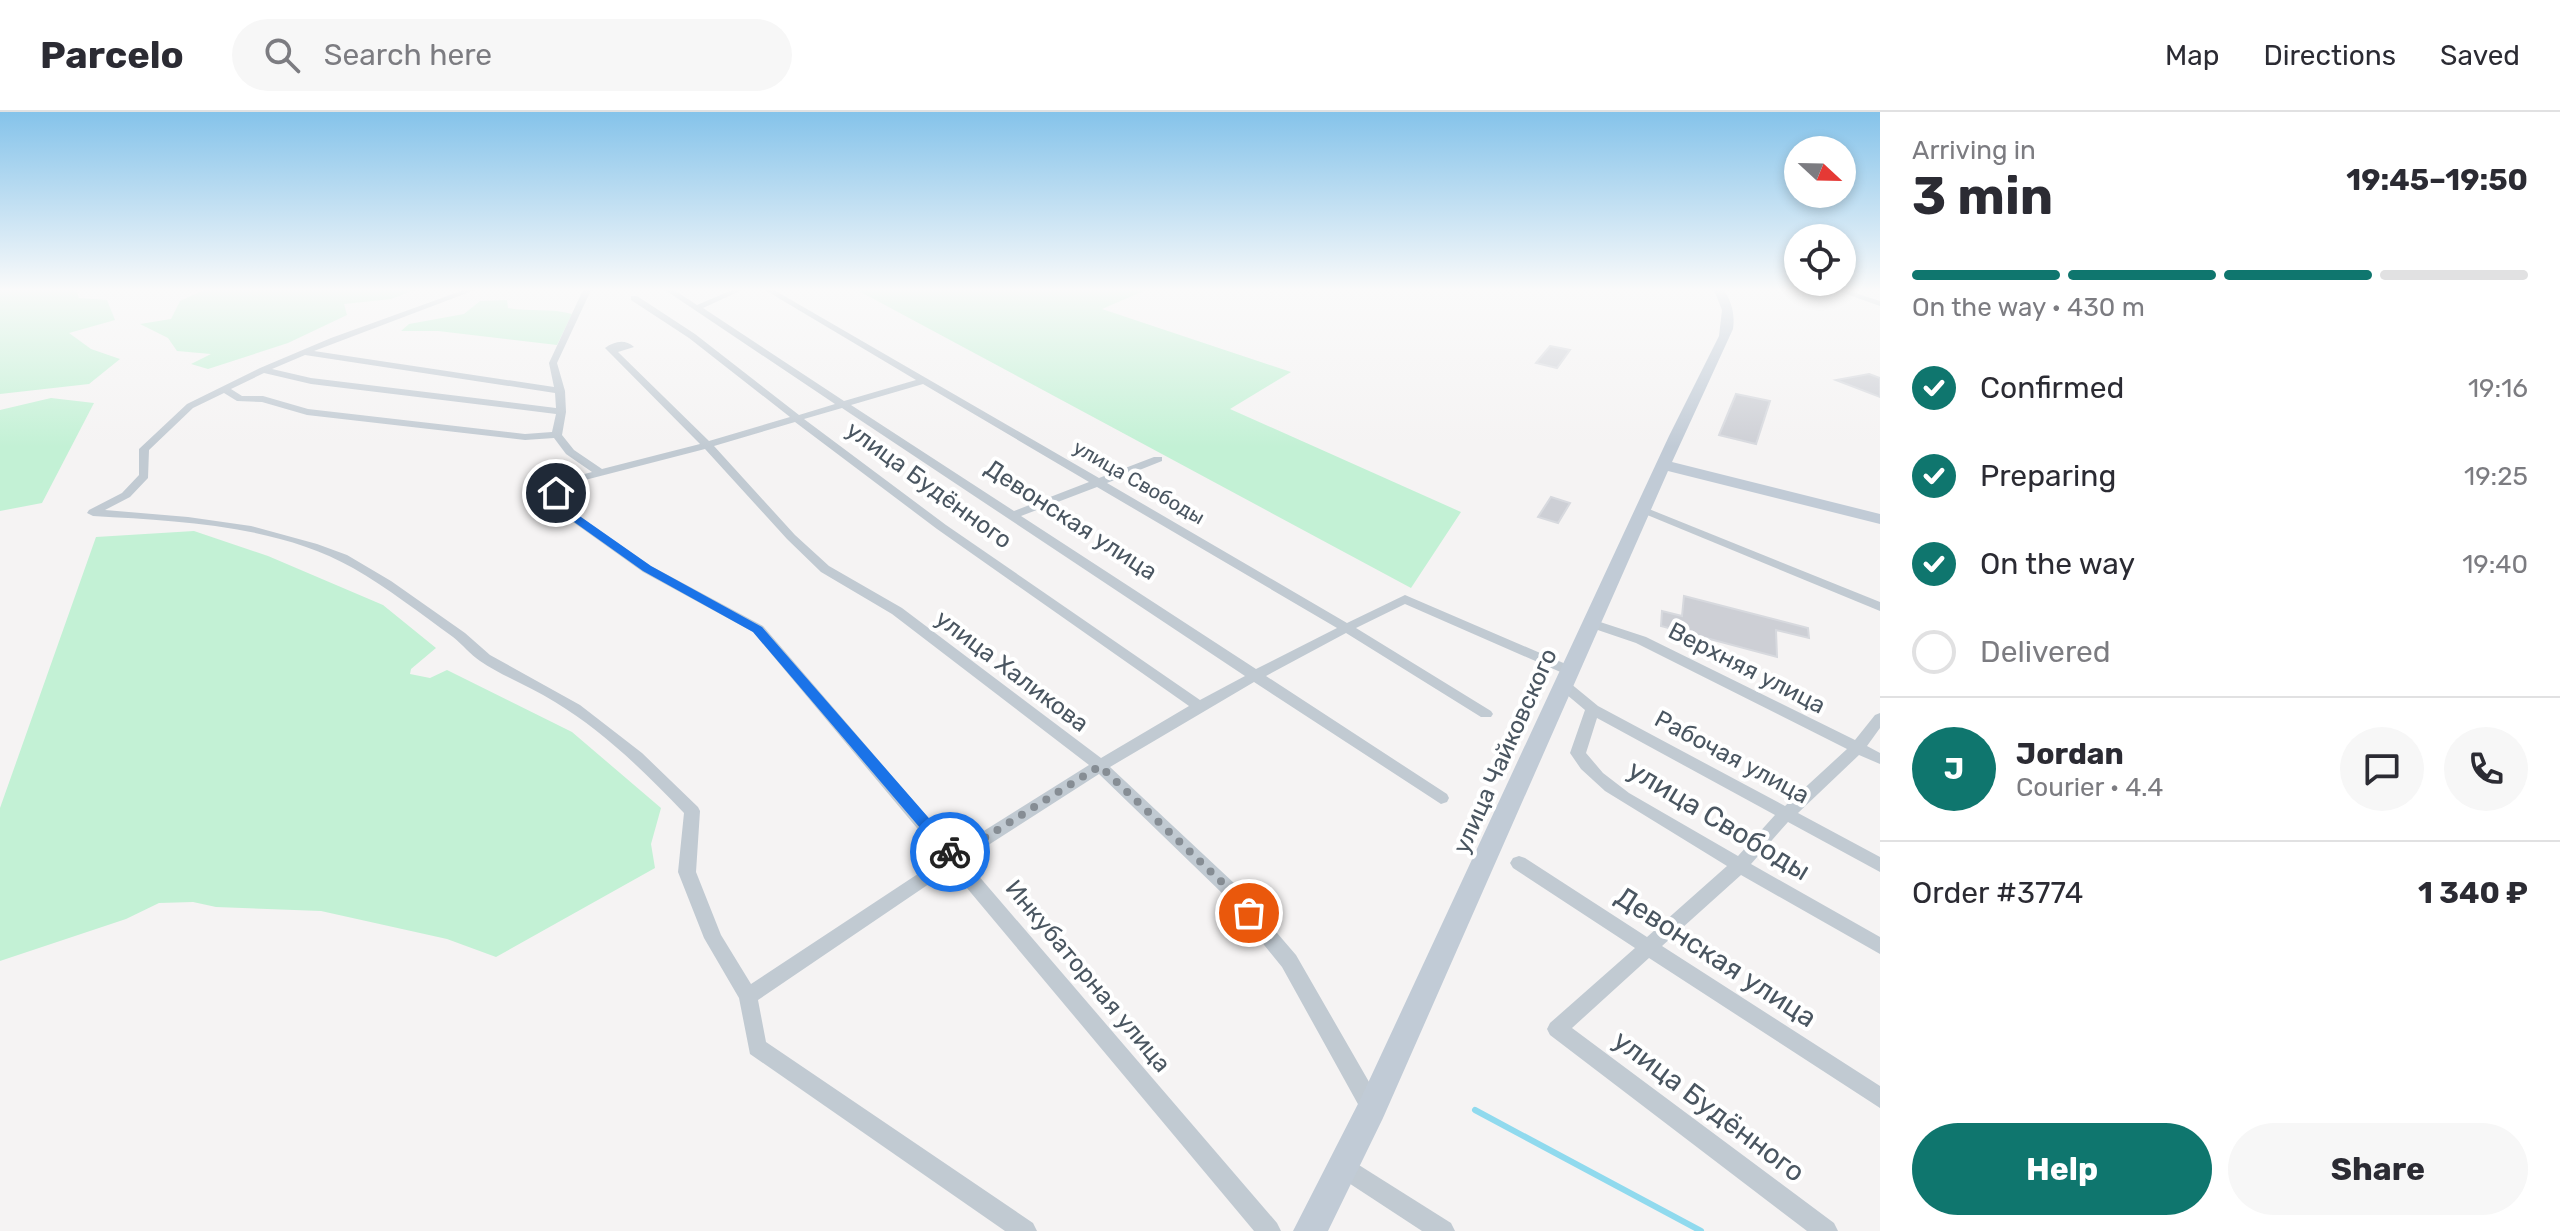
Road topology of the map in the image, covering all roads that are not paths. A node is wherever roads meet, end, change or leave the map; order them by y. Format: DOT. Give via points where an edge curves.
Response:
graph roads {
  1 [pos="333,342"];
  2 [pos="563,342"];
  3 [pos="700,342"];
  4 [pos="750,342"];
  5 [pos="857,342"];
  6 [pos="1723,342"];
  7 [pos="609,348"];
  8 [pos="305,353"];
  9 [pos="263,370"];
  10 [pos="922,381"];
  11 [pos="225,390"];
  12 [pos="560,391"];
  13 [pos="847,404"];
  14 [pos="561,412"];
  15 [pos="795,419"];
  16 [pos="557,435"];
  17 [pos="707,445"];
  18 [pos="1158,459"];
  19 [pos="1664,465"];
  20 [pos="601,473"];
  21 [pos="1097,484"];
  22 [pos="1644,510"];
  23 [pos="1015,515"];
  24 [pos="1880,519"];
  25 [pos="1880,607"];
  26 [pos="1591,623"];
  27 [pos="1345,627"];
  28 [pos="1255,673"];
  29 [pos="1568,678"];
  30 [pos="1199,706"];
  31 [pos="1593,709"];
  32 [pos="1486,714"];
  33 [pos="1880,718"];
  34 [pos="1857,748"];
  35 [pos="1880,759"];
  36 [pos="1100,766"];
  37 [pos="1441,798"];
  38 [pos="1786,814"];
  39 [pos="954,857"];
  40 [pos="1519,863"];
  41 [pos="1880,865"];
  42 [pos="1739,866"];
  43 [pos="1650,946"];
  44 [pos="1880,946"];
  45 [pos="748,996"];
  46 [pos="1880,1098"];
  47 [pos="1372,1108"];
  48 [pos="1343,1166"];
  49 [pos="1025,1231"];
  50 [pos="1269,1231"];
  51 [pos="1310,1231"];
  52 [pos="1443,1231"];
  53 [pos="1826,1231"];
  1 -- 8 [label="street"];
  2 -- 12 [label="street" via="553,363"];
  3 -- 15 [label="street, улица Будённого"];
  4 -- 13 [label="street, Девонская улица"];
  5 -- 10 [label="street, улица Свободы"];
  6 -- 19 [label="main road, улица Чайковского"];
  7 -- 17 [label="street, улица Халикова"];
  8 -- 9 [label="street"];
  8 -- 12 [label="street"];
  9 -- 11 [label="street"];
  9 -- 14 [label="street" via="311,381"];
  10 -- 13 [label="street, Инкубаторная улица"];
  10 -- 21 [label="street, улица Свободы"];
  11 -- 16 [label="street" via="240,399 263,399 307,412 525,437"];
  11 -- 45 [label="street" via="172,421 144,449 144,476 126,495 93,513 182,517 281,537 345,559 460,636 475,653 574,707 692,811 687,872 713,938"];
  12 -- 14 [label="street"];
  13 -- 15 [label="street, Инкубаторная улица"];
  13 -- 23 [label="street, Девонская улица"];
  14 -- 16 [label="street"];
  15 -- 17 [label="street, Инкубаторная улица"];
  15 -- 30 [label="street, улица Будённого" via="949,535"];
  16 -- 20 [label="street" via="570,452"];
  17 -- 20 [label="street, Инкубаторная улица"];
  17 -- 36 [label="street, улица Халикова" via="825,569 897,611"];
  18 -- 21 [label="street"];
  19 -- 22 [label="main road, улица Чайковского"];
  19 -- 24 [label="main road"];
  20 -- 39 [label="street, Инкубаторная улица" via="556,493 556,505 647,569 758,629"];
  21 -- 23 [label="street"];
  21 -- 27 [label="street, улица Свободы"];
  22 -- 25 [label="street"];
  22 -- 26 [label="main road, улица Чайковского"];
  23 -- 28 [label="street, Девонская улица"];
  26 -- 29 [label="main road, улица Чайковского"];
  26 -- 34 [label="street, Верхняя улица" via="1641,640"];
  27 -- 28 [label="street, Рабочая улица"];
  27 -- 29 [label="street, Рабочая улица" via="1405,599"];
  27 -- 32 [label="street, улица Свободы"];
  28 -- 30 [label="street, Рабочая улица"];
  28 -- 37 [label="street, Девонская улица"];
  29 -- 31 [label="street, Рабочая улица"];
  29 -- 47 [label="main road, улица Чайковского"];
  30 -- 36 [label="street, Рабочая улица"];
  31 -- 38 [label="street, Рабочая улица"];
  31 -- 42 [label="street, улица Свободы" via="1578,753 1587,768"];
  33 -- 34 [label="street"];
  34 -- 35 [label="street, Верхняя улица"];
  34 -- 38 [label="street"];
  36 -- 39 [label="street, Рабочая улица"];
  36 -- 47 [label="street, улица Халикова" via="1229,889 1289,961"];
  38 -- 41 [label="street, Рабочая улица"];
  38 -- 42 [label="street"];
  39 -- 45 [label="street, Рабочая улица"];
  39 -- 50 [label="street, Инкубаторная улица"];
  40 -- 43 [label="street, Девонская улица"];
  42 -- 43 [label="street"];
  42 -- 44 [label="street, улица Свободы"];
  43 -- 46 [label="street, Девонская улица"];
  43 -- 53 [label="street, улица Будённого" via="1557,1029"];
  45 -- 49 [label="street" via="757,1047"];
  47 -- 48 [label="main road, улица Чайковского"];
  48 -- 51 [label="main road, улица Чайковского"];
  48 -- 52 [label="street"];
}
